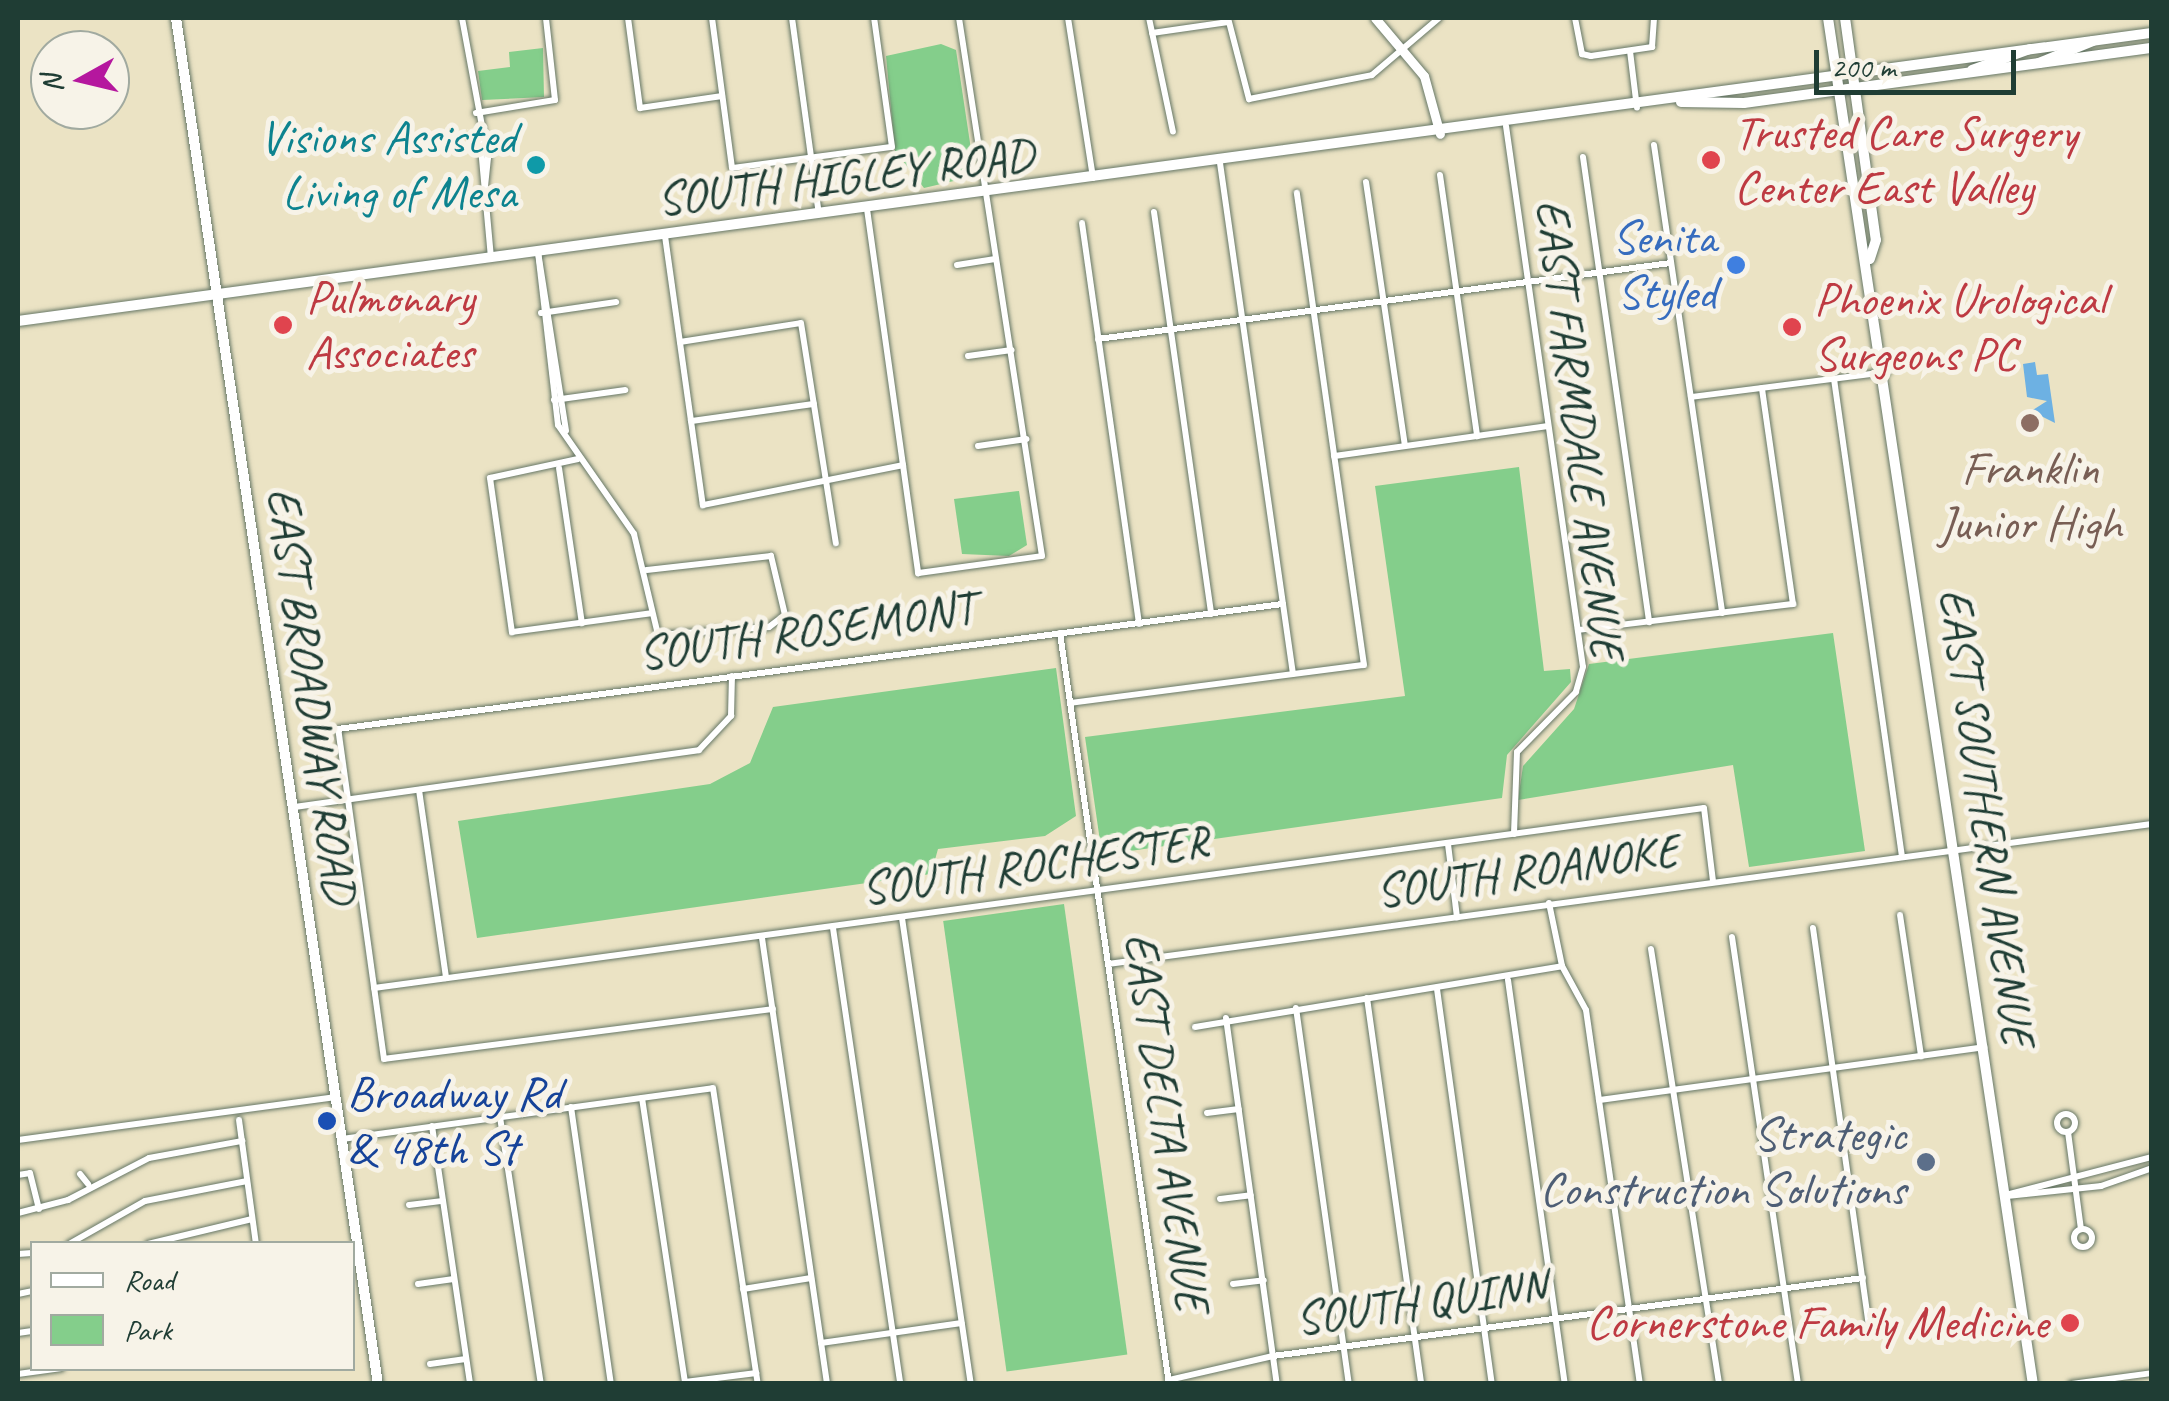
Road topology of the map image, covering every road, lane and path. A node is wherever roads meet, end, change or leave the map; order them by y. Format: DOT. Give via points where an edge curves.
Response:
graph roads {
  1 [pos="176,18"];
  2 [pos="462,18"];
  3 [pos="546,18"];
  4 [pos="628,18"];
  5 [pos="712,18"];
  6 [pos="792,18"];
  7 [pos="874,18"];
  8 [pos="958,18"];
  9 [pos="1068,18"];
  10 [pos="1150,18"];
  11 [pos="1375,18"];
  12 [pos="1439,18"];
  13 [pos="1575,18"];
  14 [pos="1654,18"];
  15 [pos="1828,18"];
  16 [pos="1845,18"];
  17 [pos="1228,20"];
  18 [pos="1152,33"];
  19 [pos="2152,33"];
  20 [pos="2094,41"];
  21 [pos="2152,48"];
  22 [pos="2030,49"];
  23 [pos="1406,50"];
  24 [pos="1630,51"];
  25 [pos="2038,63"];
  26 [pos="1853,71"];
  27 [pos="1967,73"];
  28 [pos="1836,74"];
  29 [pos="1855,88"];
  30 [pos="1839,90"];
  31 [pos="722,96"];
  32 [pos="1681,102"];
  33 [pos="1637,108"];
  34 [pos="476,114"];
  35 [pos="1506,126"];
  36 [pos="1174,132"];
  37 [pos="1440,134"];
  38 [pos="1654,145"];
  39 [pos="1583,157"];
  40 [pos="812,158"];
  41 [pos="1220,163"];
  42 [pos="1440,175"];
  43 [pos="1093,180"];
  44 [pos="1366,182"];
  45 [pos="1297,193"];
  46 [pos="984,194"];
  47 [pos="867,209"];
  48 [pos="1154,212"];
  49 [pos="819,215"];
  50 [pos="1082,223"];
  51 [pos="664,236"];
  52 [pos="538,252"];
  53 [pos="491,258"];
  54 [pos="994,259"];
  55 [pos="1870,260"];
  56 [pos="1671,263"];
  57 [pos="957,265"];
  58 [pos="1600,271"];
  59 [pos="1526,281"];
  60 [pos="1456,292"];
  61 [pos="218,294"];
  62 [pos="1384,300"];
  63 [pos="616,302"];
  64 [pos="1314,310"];
  65 [pos="552,311"];
  66 [pos="542,313"];
  67 [pos="1242,319"];
  68 [pos="18,321"];
  69 [pos="1170,329"];
  70 [pos="1098,338"];
  71 [pos="680,342"];
  72 [pos="1012,350"];
  73 [pos="968,356"];
  74 [pos="1888,372"];
  75 [pos="1834,379"];
  76 [pos="1762,388"];
  77 [pos="625,390"];
  78 [pos="1691,397"];
  79 [pos="564,398"];
  80 [pos="554,400"];
  81 [pos="814,404"];
  82 [pos="691,421"];
  83 [pos="1547,426"];
  84 [pos="566,433"];
  85 [pos="1477,436"];
  86 [pos="1026,439"];
  87 [pos="978,446"];
  88 [pos="1405,446"];
  89 [pos="1334,456"];
  90 [pos="578,459"];
  91 [pos="903,465"];
  92 [pos="559,468"];
  93 [pos="826,476"];
  94 [pos="836,543"];
  95 [pos="647,570"];
  96 [pos="1283,604"];
  97 [pos="652,613"];
  98 [pos="1722,613"];
  99 [pos="1211,614"];
  100 [pos="582,622"];
  101 [pos="1648,622"];
  102 [pos="1139,624"];
  103 [pos="1578,630"];
  104 [pos="1060,633"];
  105 [pos="1293,674"];
  106 [pos="732,676"];
  107 [pos="1070,703"];
  108 [pos="419,790"];
  109 [pos="348,800"];
  110 [pos="294,807"];
  111 [pos="2152,824"];
  112 [pos="1514,834"];
  113 [pos="1448,844"];
  114 [pos="1956,848"];
  115 [pos="1902,854"];
  116 [pos="1713,881"];
  117 [pos="1098,892"];
  118 [pos="1549,903"];
  119 [pos="1900,914"];
  120 [pos="1457,916"];
  121 [pos="902,918"];
  122 [pos="833,928"];
  123 [pos="1813,928"];
  124 [pos="762,938"];
  125 [pos="1732,938"];
  126 [pos="1650,949"];
  127 [pos="1108,964"];
  128 [pos="1562,966"];
  129 [pos="446,978"];
  130 [pos="1508,980"];
  131 [pos="374,988"];
  132 [pos="1437,989"];
  133 [pos="1366,998"];
  134 [pos="1296,1008"];
  135 [pos="773,1009"];
  136 [pos="1226,1018"];
  137 [pos="1196,1027"];
  138 [pos="1984,1047"];
  139 [pos="1921,1056"];
  140 [pos="1834,1068"];
  141 [pos="1753,1078"];
  142 [pos="1677,1088"];
  143 [pos="336,1097"];
  144 [pos="642,1098"];
  145 [pos="1599,1100"];
  146 [pos="572,1108"];
  147 [pos="1239,1109"];
  148 [pos="1207,1113"];
  149 [pos="500,1117"];
  150 [pos="238,1120"];
  151 [pos="432,1126"];
  152 [pos="2068,1132"];
  153 [pos="342,1139"];
  154 [pos="18,1140"];
  155 [pos="242,1140"];
  156 [pos="2152,1157"];
  157 [pos="2152,1168"];
  158 [pos="18,1174"];
  159 [pos="80,1174"];
  160 [pos="2074,1180"];
  161 [pos="247,1181"];
  162 [pos="88,1184"];
  163 [pos="2046,1184"];
  164 [pos="2076,1190"];
  165 [pos="1251,1195"];
  166 [pos="2006,1195"];
  167 [pos="2048,1195"];
  168 [pos="1220,1200"];
  169 [pos="443,1201"];
  170 [pos="409,1205"];
  171 [pos="39,1209"];
  172 [pos="18,1212"];
  173 [pos="252,1220"];
  174 [pos="2081,1229"];
  175 [pos="74,1241"];
  176 [pos="161,1241"];
  177 [pos="256,1241"];
  178 [pos="812,1278"];
  179 [pos="1863,1278"];
  180 [pos="454,1279"];
  181 [pos="1264,1280"];
  182 [pos="418,1284"];
  183 [pos="1232,1284"];
  184 [pos="1784,1288"];
  185 [pos="743,1289"];
  186 [pos="1706,1299"];
  187 [pos="1630,1309"];
  188 [pos="1557,1319"];
  189 [pos="962,1323"];
  190 [pos="1869,1326"];
  191 [pos="1485,1328"];
  192 [pos="892,1333"];
  193 [pos="1416,1338"];
  194 [pos="821,1343"];
  195 [pos="1345,1347"];
  196 [pos="1273,1356"];
  197 [pos="466,1359"];
  198 [pos="430,1364"];
  199 [pos="2152,1372"];
  200 [pos="756,1373"];
  201 [pos="1169,1381"];
  202 [pos="378,1384"];
  203 [pos="470,1384"];
  204 [pos="541,1384"];
  205 [pos="611,1384"];
  206 [pos="758,1384"];
  207 [pos="827,1384"];
  208 [pos="900,1384"];
  209 [pos="971,1384"];
  210 [pos="1277,1384"];
  211 [pos="1349,1384"];
  212 [pos="1421,1384"];
  213 [pos="1492,1384"];
  214 [pos="1565,1384"];
  215 [pos="1640,1384"];
  216 [pos="1719,1384"];
  217 [pos="1798,1384"];
  218 [pos="2033,1384"];
  219 [pos="2072,1384"];
  1 -- 61 [label="main road, EAST BROADWAY ROAD"];
  2 -- 34 [label="street"];
  3 -- 34 [label="street" via="555,100"];
  4 -- 31 [label="street" via="640,108"];
  5 -- 31 [label="street"];
  6 -- 40 [label="street"];
  7 -- 40 [label="street" via="892,146"];
  8 -- 46 [label="street"];
  9 -- 43 [label="street"];
  10 -- 18 [label="street"];
  11 -- 23 [label="street"];
  12 -- 23 [label="street"];
  13 -- 24 [label="street" via="1582,54"];
  14 -- 24 [label="street" via="1655,44"];
  15 -- 28 [label="main road, EAST SOUTHERN AVENUE"];
  16 -- 26 [label="main road, EAST SOUTHERN AVENUE"];
  17 -- 18 [label="street"];
  17 -- 23 [label="street" via="1249,99 1356,82"];
  18 -- 36 [label="street"];
  19 -- 20 [label="main road, SOUTH HIGLEY ROAD"];
  20 -- 22 [label="main road, SOUTH HIGLEY ROAD"];
  20 -- 25 [label="main road"];
  21 -- 25 [label="main road, SOUTH HIGLEY ROAD"];
  22 -- 26 [label="main road, SOUTH HIGLEY ROAD"];
  22 -- 27 [label="main road"];
  23 -- 37 [label="street" via="1432,93"];
  24 -- 33 [label="street"];
  25 -- 27 [label="main road, SOUTH HIGLEY ROAD"];
  26 -- 28 [label="main road, SOUTH HIGLEY ROAD"];
  26 -- 29 [label="main road, EAST SOUTHERN AVENUE"];
  27 -- 29 [label="main road, SOUTH HIGLEY ROAD"];
  28 -- 30 [label="main road, EAST SOUTHERN AVENUE"];
  28 -- 32 [label="main road, SOUTH HIGLEY ROAD"];
  29 -- 30 [label="main road, SOUTH HIGLEY ROAD"];
  29 -- 55 [label="main road, EAST SOUTHERN AVENUE" via="1876,240"];
  30 -- 32 [label="main road, SOUTH HIGLEY ROAD" via="1691,109"];
  30 -- 55 [label="main road, EAST SOUTHERN AVENUE"];
  31 -- 40 [label="street" via="732,168"];
  32 -- 33 [label="main road, SOUTH HIGLEY ROAD"];
  33 -- 35 [label="main road, SOUTH HIGLEY ROAD"];
  34 -- 53 [label="street"];
  35 -- 37 [label="main road, SOUTH HIGLEY ROAD"];
  35 -- 59 [label="street, EAST FARMDALE AVENUE"];
  37 -- 41 [label="main road, SOUTH HIGLEY ROAD"];
  38 -- 56 [label="street"];
  39 -- 58 [label="street"];
  40 -- 49 [label="street"];
  41 -- 43 [label="main road, SOUTH HIGLEY ROAD"];
  41 -- 67 [label="street"];
  42 -- 60 [label="street"];
  43 -- 46 [label="main road, SOUTH HIGLEY ROAD"];
  44 -- 62 [label="street"];
  45 -- 64 [label="street"];
  46 -- 47 [label="main road, SOUTH HIGLEY ROAD"];
  46 -- 54 [label="street"];
  47 -- 49 [label="main road, SOUTH HIGLEY ROAD"];
  47 -- 91 [label="street"];
  48 -- 69 [label="street"];
  49 -- 51 [label="main road, SOUTH HIGLEY ROAD"];
  50 -- 70 [label="street"];
  51 -- 52 [label="main road, SOUTH HIGLEY ROAD"];
  51 -- 71 [label="street"];
  52 -- 53 [label="main road, SOUTH HIGLEY ROAD"];
  52 -- 65 [label="street"];
  52 -- 66 [label="street"];
  53 -- 61 [label="main road, SOUTH HIGLEY ROAD"];
  54 -- 57 [label="street"];
  54 -- 72 [label="street"];
  55 -- 74 [label="main road, EAST SOUTHERN AVENUE"];
  56 -- 58 [label="street"];
  56 -- 78 [label="street"];
  58 -- 59 [label="street"];
  58 -- 101 [label="street"];
  59 -- 60 [label="street"];
  59 -- 83 [label="street, EAST FARMDALE AVENUE"];
  60 -- 62 [label="street"];
  60 -- 85 [label="street"];
  61 -- 68 [label="main road, SOUTH HIGLEY ROAD"];
  61 -- 110 [label="main road, EAST BROADWAY ROAD"];
  62 -- 64 [label="street"];
  62 -- 88 [label="street"];
  63 -- 65 [label="street"];
  64 -- 67 [label="street"];
  64 -- 89 [label="street"];
  65 -- 66 [label="street"];
  65 -- 79 [label="street"];
  66 -- 80 [label="street"];
  67 -- 69 [label="street"];
  67 -- 96 [label="street"];
  69 -- 70 [label="street"];
  69 -- 99 [label="street"];
  70 -- 102 [label="street"];
  71 -- 81 [label="street" via="801,323"];
  71 -- 82 [label="street"];
  72 -- 73 [label="street"];
  72 -- 86 [label="street"];
  74 -- 75 [label="street"];
  74 -- 114 [label="main road, EAST SOUTHERN AVENUE"];
  75 -- 76 [label="street"];
  75 -- 115 [label="street"];
  76 -- 78 [label="street"];
  76 -- 98 [label="street" via="1793,604"];
  77 -- 79 [label="street"];
  78 -- 98 [label="street"];
  79 -- 80 [label="street"];
  79 -- 84 [label="street"];
  80 -- 84 [label="street"];
  81 -- 82 [label="street"];
  81 -- 93 [label="street"];
  82 -- 93 [label="street" via="703,504"];
  83 -- 85 [label="street"];
  83 -- 103 [label="street, EAST FARMDALE AVENUE"];
  84 -- 90 [label="street"];
  85 -- 88 [label="street"];
  86 -- 87 [label="street"];
  86 -- 91 [label="street" via="1042,556 918,573"];
  88 -- 89 [label="street"];
  89 -- 105 [label="street" via="1364,665"];
  90 -- 92 [label="street"];
  90 -- 95 [label="street" via="634,534"];
  91 -- 93 [label="street"];
  92 -- 100 [label="street"];
  92 -- 100 [label="street" via="490,478 512,632"];
  93 -- 94 [label="street"];
  95 -- 97 [label="street"];
  95 -- 97 [label="street" via="767,554 778,565 785,605 777,626 668,640"];
  96 -- 99 [label="street, SOUTH ROSEMONT"];
  96 -- 105 [label="street"];
  97 -- 100 [label="street"];
  98 -- 101 [label="street"];
  99 -- 102 [label="street, SOUTH ROSEMONT"];
  101 -- 103 [label="street"];
  102 -- 104 [label="street, SOUTH ROSEMONT"];
  103 -- 112 [label="street, EAST FARMDALE AVENUE" via="1576,692 1517,752"];
  104 -- 106 [label="street, SOUTH ROSEMONT"];
  104 -- 107 [label="street, EAST DELTA AVENUE"];
  105 -- 107 [label="street"];
  106 -- 108 [label="street" via="731,716 699,750"];
  106 -- 109 [label="street, SOUTH ROSEMONT" via="338,729"];
  107 -- 117 [label="street, EAST DELTA AVENUE"];
  108 -- 109 [label="street"];
  108 -- 129 [label="street"];
  109 -- 110 [label="street"];
  109 -- 131 [label="street"];
  110 -- 143 [label="main road, EAST BROADWAY ROAD"];
  111 -- 114 [label="street, SOUTH ROANOKE"];
  112 -- 113 [label="street, SOUTH ROCHESTER"];
  112 -- 116 [label="street, SOUTH ROCHESTER" via="1704,808"];
  113 -- 117 [label="street, SOUTH ROCHESTER"];
  113 -- 120 [label="street"];
  114 -- 115 [label="street, SOUTH ROANOKE"];
  114 -- 138 [label="main road, EAST SOUTHERN AVENUE"];
  115 -- 116 [label="street, SOUTH ROANOKE"];
  116 -- 118 [label="street, SOUTH ROANOKE"];
  117 -- 121 [label="street, SOUTH ROCHESTER"];
  117 -- 127 [label="street, EAST DELTA AVENUE"];
  118 -- 120 [label="street, SOUTH ROANOKE"];
  118 -- 128 [label="street"];
  119 -- 139 [label="street"];
  120 -- 127 [label="street, SOUTH ROANOKE"];
  121 -- 122 [label="street, SOUTH ROCHESTER"];
  121 -- 189 [label="street"];
  122 -- 124 [label="street, SOUTH ROCHESTER"];
  122 -- 192 [label="street"];
  123 -- 140 [label="street"];
  124 -- 129 [label="street, SOUTH ROCHESTER"];
  124 -- 135 [label="street"];
  125 -- 141 [label="street"];
  126 -- 142 [label="street"];
  127 -- 201 [label="street, EAST DELTA AVENUE"];
  128 -- 130 [label="street"];
  128 -- 145 [label="street" via="1586,1010"];
  129 -- 131 [label="street, SOUTH ROCHESTER"];
  130 -- 132 [label="street"];
  130 -- 188 [label="street"];
  131 -- 135 [label="street" via="384,1059"];
  132 -- 133 [label="street"];
  132 -- 191 [label="street"];
  133 -- 134 [label="street"];
  133 -- 193 [label="street"];
  134 -- 136 [label="street"];
  134 -- 195 [label="street"];
  135 -- 178 [label="street"];
  136 -- 137 [label="street"];
  136 -- 147 [label="street"];
  138 -- 139 [label="street"];
  138 -- 166 [label="main road, EAST SOUTHERN AVENUE"];
  139 -- 140 [label="street"];
  140 -- 141 [label="street"];
  140 -- 179 [label="street"];
  141 -- 142 [label="street"];
  141 -- 184 [label="street"];
  142 -- 145 [label="street"];
  142 -- 186 [label="street"];
  143 -- 153 [label="main road, EAST BROADWAY ROAD"];
  143 -- 154 [label="street"];
  144 -- 146 [label="street"];
  144 -- 185 [label="street" via="713,1088"];
  144 -- 200 [label="street" via="684,1382"];
  145 -- 187 [label="street"];
  146 -- 149 [label="street"];
  146 -- 205 [label="street"];
  147 -- 148 [label="street"];
  147 -- 165 [label="street"];
  149 -- 151 [label="street"];
  149 -- 204 [label="street"];
  150 -- 155 [label="street"];
  151 -- 153 [label="street"];
  151 -- 169 [label="street"];
  152 -- 160 [label="street"];
  153 -- 202 [label="main road, EAST BROADWAY ROAD"];
  155 -- 161 [label="street"];
  155 -- 162 [label="street" via="149,1158"];
  156 -- 160 [label="street"];
  157 -- 164 [label="street"];
  158 -- 171 [label="street" via="30,1173"];
  159 -- 162 [label="street"];
  160 -- 163 [label="street"];
  160 -- 164 [label="street"];
  161 -- 173 [label="street"];
  161 -- 175 [label="street" via="146,1200"];
  162 -- 171 [label="street"];
  163 -- 166 [label="street"];
  163 -- 167 [label="street"];
  164 -- 167 [label="street"];
  164 -- 174 [label="street"];
  165 -- 168 [label="street"];
  165 -- 181 [label="street"];
  166 -- 167 [label="street"];
  166 -- 218 [label="main road, EAST SOUTHERN AVENUE"];
  169 -- 170 [label="street"];
  169 -- 180 [label="street"];
  171 -- 172 [label="street"];
  173 -- 176 [label="street"];
  173 -- 177 [label="street"];
  178 -- 185 [label="street"];
  178 -- 194 [label="street"];
  179 -- 184 [label="street, SOUTH QUINN"];
  179 -- 190 [label="street"];
  180 -- 182 [label="street"];
  180 -- 197 [label="street"];
  181 -- 183 [label="street"];
  181 -- 196 [label="street"];
  184 -- 186 [label="street, SOUTH QUINN"];
  184 -- 217 [label="street"];
  185 -- 200 [label="street"];
  186 -- 187 [label="street, SOUTH QUINN"];
  186 -- 216 [label="street"];
  187 -- 188 [label="street, SOUTH QUINN"];
  187 -- 215 [label="street"];
  188 -- 191 [label="street, SOUTH QUINN"];
  188 -- 214 [label="street"];
  189 -- 192 [label="street"];
  189 -- 209 [label="street"];
  191 -- 193 [label="street, SOUTH QUINN"];
  191 -- 213 [label="street"];
  192 -- 194 [label="street"];
  192 -- 208 [label="street"];
  193 -- 195 [label="street, SOUTH QUINN"];
  193 -- 212 [label="street"];
  194 -- 207 [label="street"];
  195 -- 196 [label="street, SOUTH QUINN"];
  195 -- 211 [label="street"];
  196 -- 201 [label="street, SOUTH QUINN"];
  196 -- 210 [label="street"];
  197 -- 198 [label="street"];
  197 -- 203 [label="street"];
  199 -- 219 [label="street"];
  200 -- 206 [label="street"];
}
